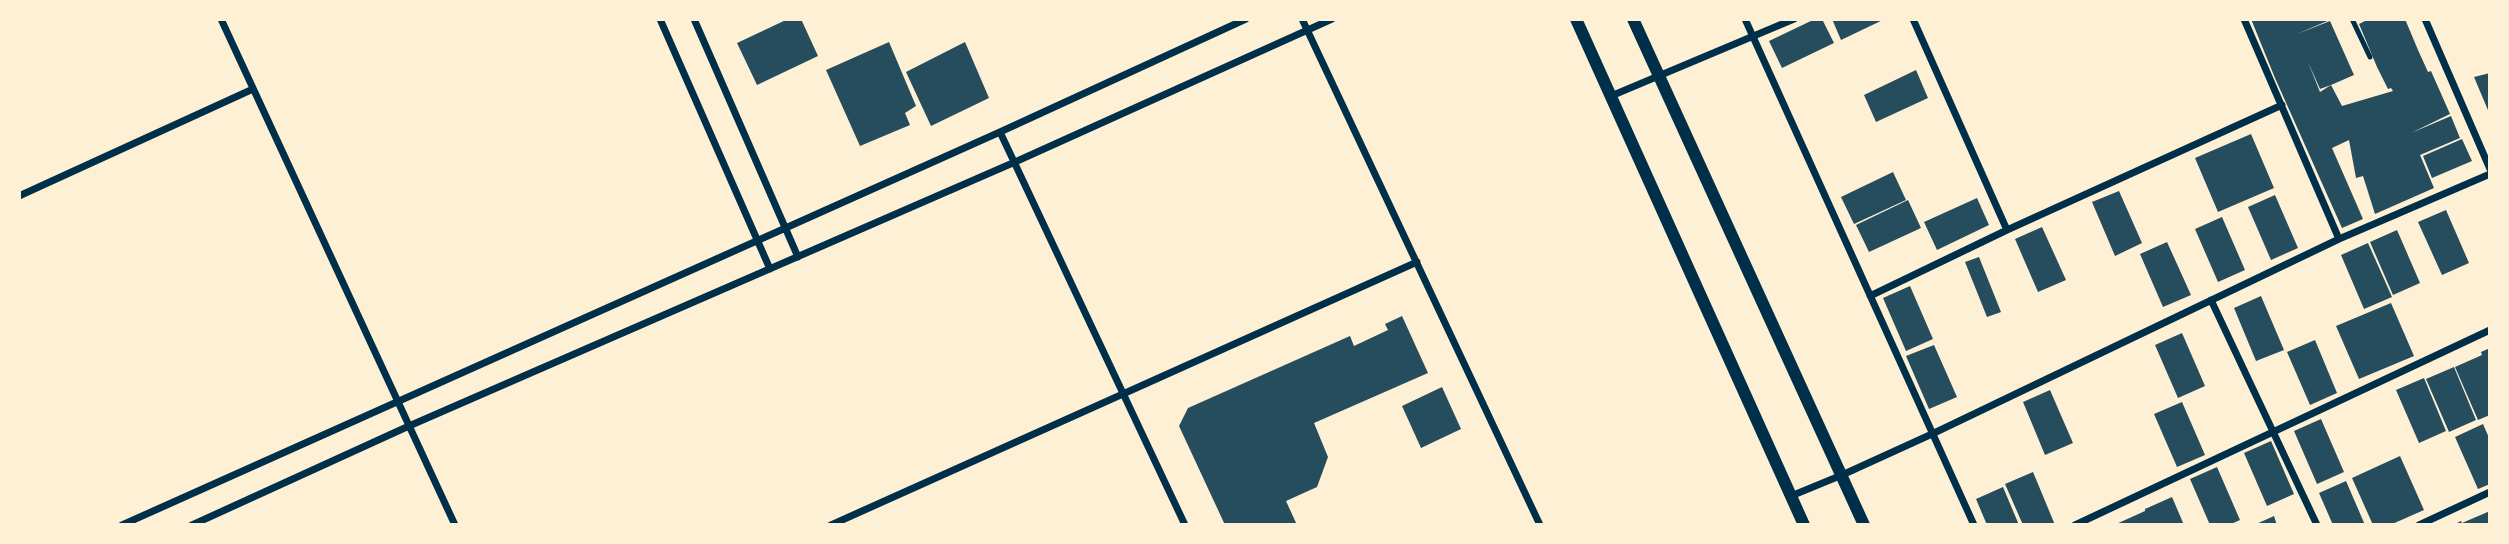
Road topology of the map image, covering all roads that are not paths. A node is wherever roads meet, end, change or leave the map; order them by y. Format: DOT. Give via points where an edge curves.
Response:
graph roads {
  1 [pos="221,19"];
  2 [pos="660,19"];
  3 [pos="694,19"];
  4 [pos="1246,19"];
  5 [pos="1302,19"];
  6 [pos="1332,19"];
  7 [pos="1576,19"];
  8 [pos="1633,19"];
  9 [pos="1745,19"];
  10 [pos="1794,19"];
  11 [pos="1913,19"];
  12 [pos="2244,19"];
  13 [pos="2353,19"];
  14 [pos="2425,19"];
  15 [pos="1308,31"];
  16 [pos="1754,37"];
  17 [pos="2370,57"];
  18 [pos="1660,77"];
  19 [pos="253,89"];
  20 [pos="1611,96"];
  21 [pos="2281,106"];
  22 [pos="1000,132"];
  23 [pos="1015,162"];
  24 [pos="2490,172"];
  25 [pos="19,196"];
  26 [pos="785,228"];
  27 [pos="2007,230"];
  28 [pos="2339,239"];
  29 [pos="758,240"];
  30 [pos="798,257"];
  31 [pos="1417,262"];
  32 [pos="770,269"];
  33 [pos="1870,296"];
  34 [pos="2211,300"];
  35 [pos="2490,330"];
  36 [pos="1123,393"];
  37 [pos="397,400"];
  38 [pos="409,426"];
  39 [pos="2273,432"];
  40 [pos="1932,433"];
  41 [pos="1842,475"];
  42 [pos="2490,492"];
  43 [pos="1791,496"];
  44 [pos="122,525"];
  45 [pos="192,525"];
  46 [pos="455,525"];
  47 [pos="831,525"];
  48 [pos="1185,525"];
  49 [pos="1540,525"];
  50 [pos="1804,525"];
  51 [pos="1864,525"];
  52 [pos="1974,525"];
  53 [pos="2075,525"];
  54 [pos="2317,525"];
  55 [pos="2419,525"];
  1 -- 19 [label="street"];
  2 -- 29 [label="street"];
  3 -- 26 [label="street"];
  4 -- 22 [label="street"];
  5 -- 15 [label="street"];
  6 -- 15 [label="street"];
  7 -- 20 [label="street"];
  8 -- 18 [label="street"];
  9 -- 16 [label="street"];
  10 -- 16 [label="street"];
  11 -- 27 [label="street"];
  12 -- 21 [label="street"];
  13 -- 17 [label="lane"];
  14 -- 24 [label="street"];
  15 -- 23 [label="street"];
  15 -- 31 [label="street"];
  16 -- 18 [label="street"];
  16 -- 33 [label="street"];
  18 -- 20 [label="street"];
  18 -- 41 [label="street"];
  19 -- 25 [label="street"];
  19 -- 37 [label="street"];
  20 -- 43 [label="street"];
  21 -- 27 [label="street"];
  21 -- 28 [label="street"];
  22 -- 23 [label="street"];
  22 -- 26 [label="street"];
  23 -- 30 [label="street"];
  23 -- 36 [label="street"];
  24 -- 28 [label="street"];
  26 -- 29 [label="street"];
  26 -- 30 [label="street"];
  27 -- 33 [label="street"];
  28 -- 34 [label="street"];
  29 -- 32 [label="street"];
  29 -- 37 [label="street"];
  30 -- 32 [label="street"];
  31 -- 36 [label="street"];
  31 -- 49 [label="street"];
  32 -- 38 [label="street"];
  33 -- 40 [label="street"];
  34 -- 39 [label="street"];
  34 -- 40 [label="street"];
  35 -- 39 [label="street"];
  36 -- 47 [label="street"];
  36 -- 48 [label="street"];
  37 -- 38 [label="street"];
  37 -- 44 [label="street"];
  38 -- 45 [label="street"];
  38 -- 46 [label="street"];
  39 -- 53 [label="street"];
  39 -- 54 [label="street"];
  40 -- 41 [label="street"];
  40 -- 52 [label="street"];
  41 -- 43 [label="street"];
  41 -- 51 [label="street"];
  42 -- 55 [label="street"];
  43 -- 50 [label="street"];
}
